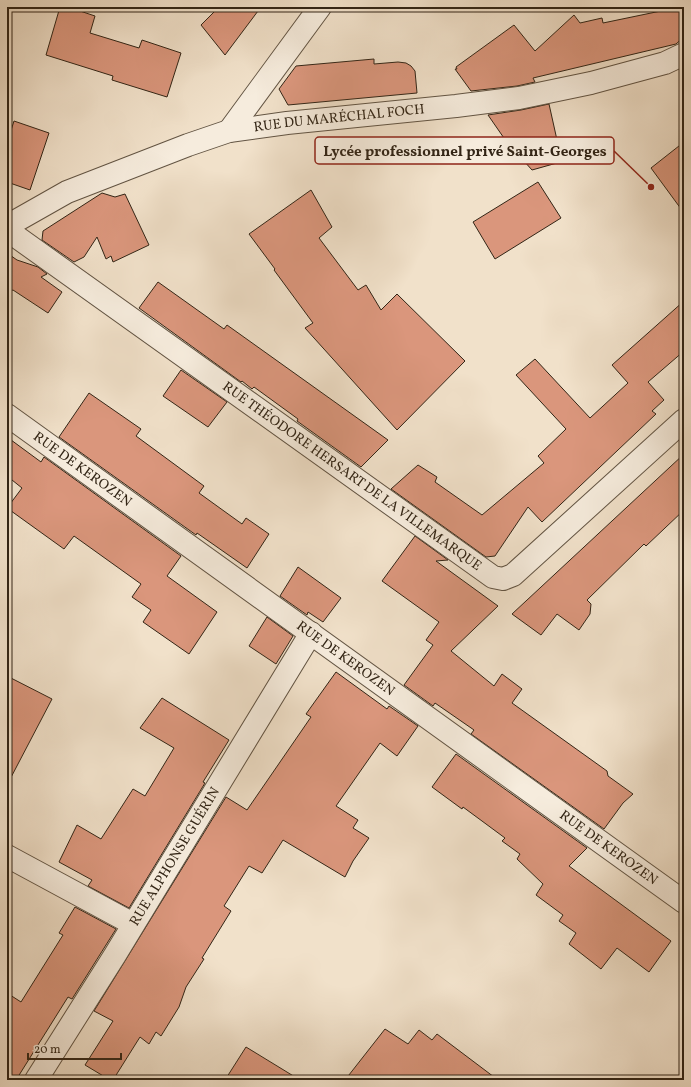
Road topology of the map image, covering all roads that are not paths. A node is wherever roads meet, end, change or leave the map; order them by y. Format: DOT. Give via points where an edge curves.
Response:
graph roads {
  1 [pos="320,7"];
  2 [pos="684,54"];
  3 [pos="230,131"];
  4 [pos="7,226"];
  5 [pos="7,230"];
  6 [pos="7,415"];
  7 [pos="684,420"];
  8 [pos="311,632"];
  9 [pos="7,856"];
  10 [pos="684,902"];
  11 [pos="133,924"];
  12 [pos="36,1080"];
  1 -- 3 [label="street"];
  2 -- 3 [label="street, RUE DU MARÉCHAL FOCH" via="664,63 591,83 518,98"];
  3 -- 4 [label="street, RUE DU MARÉCHAL FOCH" via="68,192"];
  5 -- 7 [label="street, RUE THÉODORE HERSART DE LA VILLEMARQUE" via="493,577 513,575"];
  6 -- 8 [label="street, RUE DE KEROZEN"];
  8 -- 10 [label="street, RUE DE KEROZEN"];
  8 -- 11 [label="street, RUE ALPHONSE GUÉRIN"];
  9 -- 11 [label="street"];
  11 -- 12 [label="street, RUE ALPHONSE GUÉRIN"];
}
